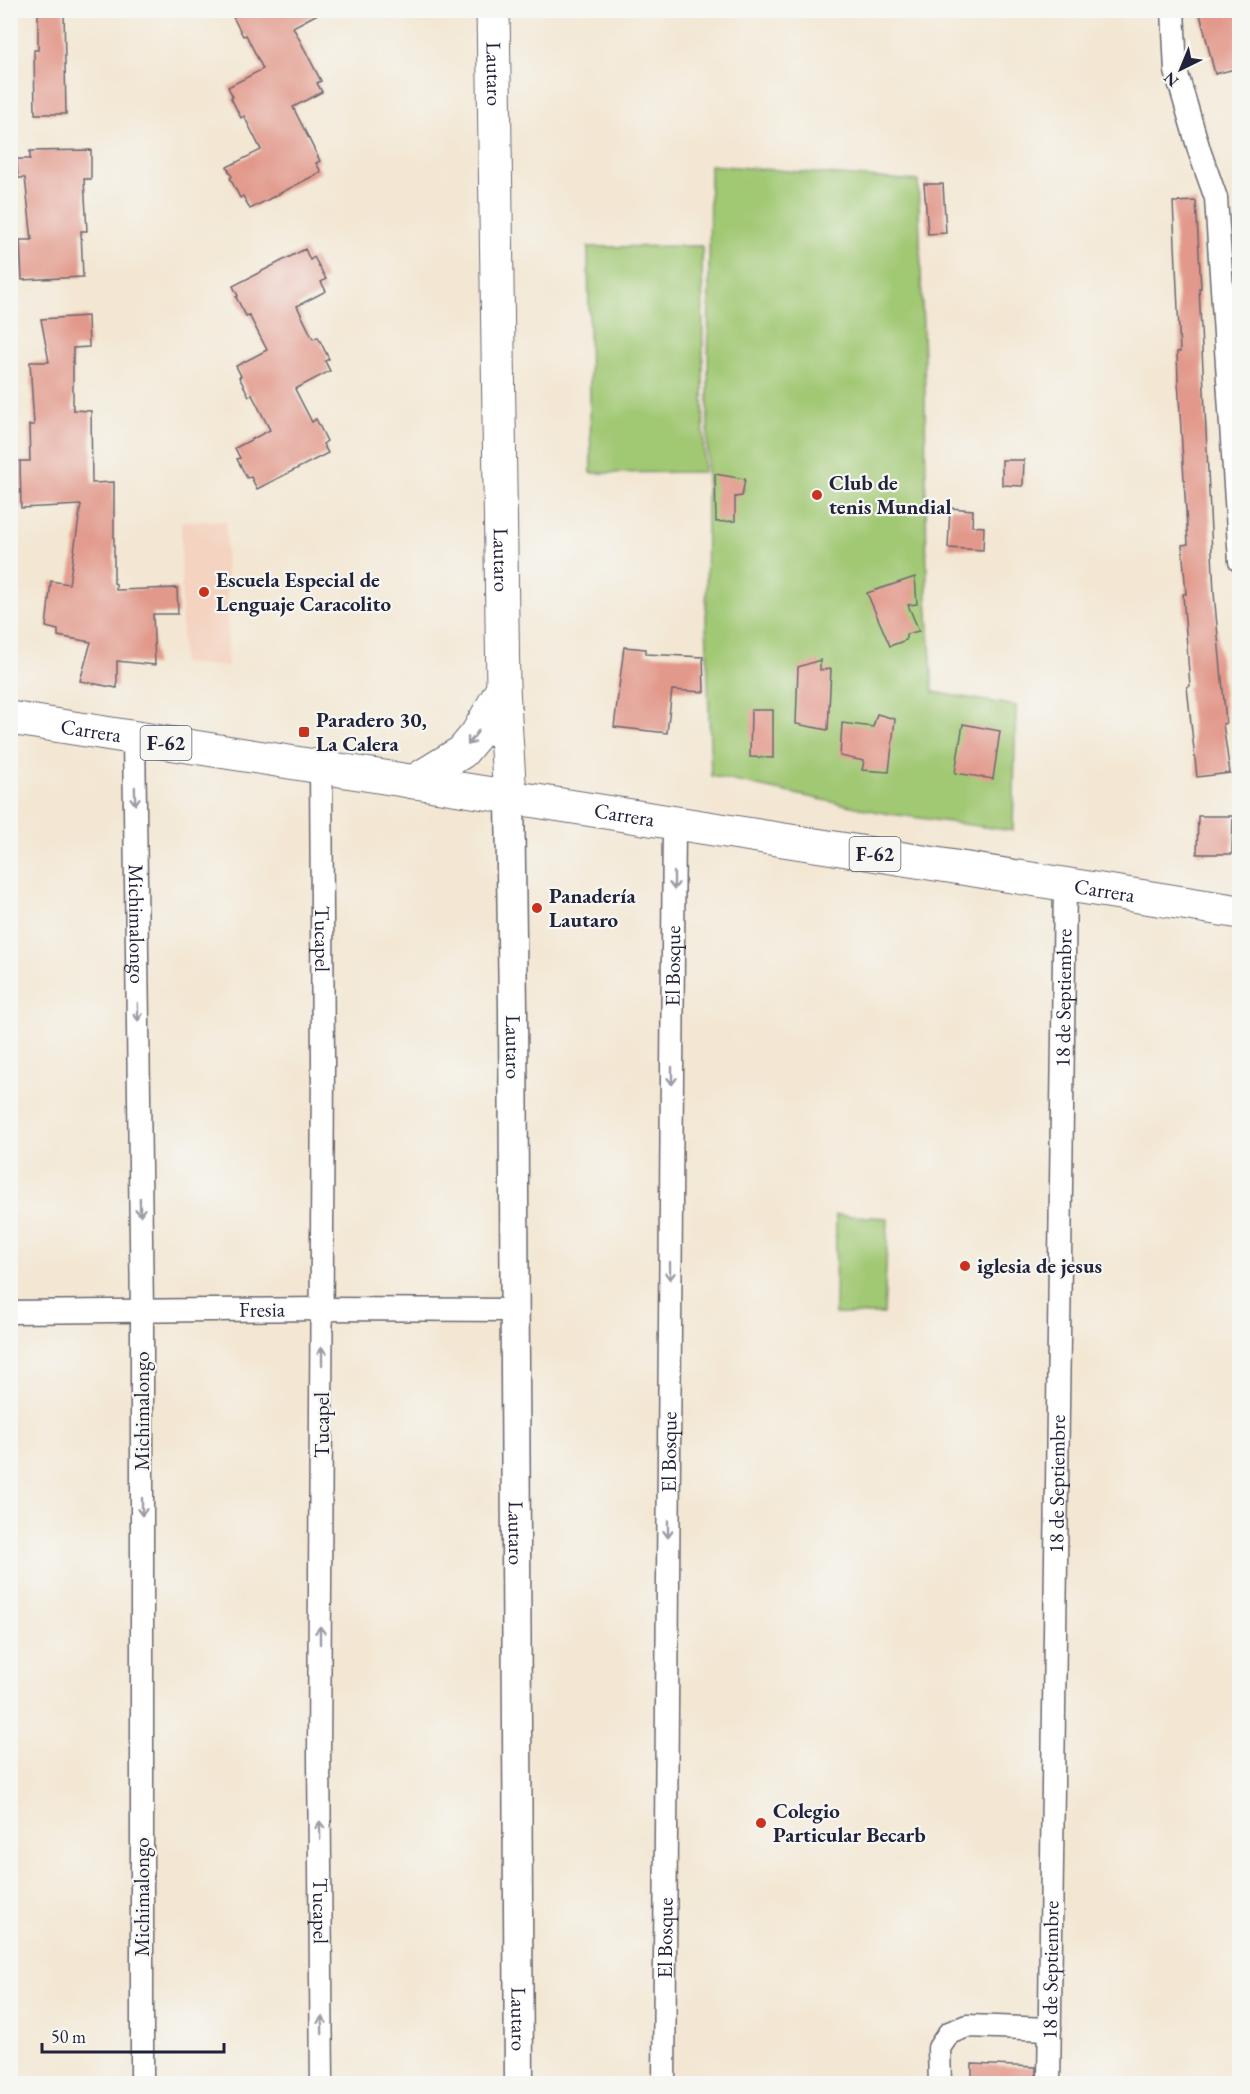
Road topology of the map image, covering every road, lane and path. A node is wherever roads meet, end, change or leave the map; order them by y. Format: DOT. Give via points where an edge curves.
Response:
graph roads {
  1 [pos="493,10"];
  2 [pos="1173,10"];
  3 [pos="1239,561"];
  4 [pos="503,688"];
  5 [pos="10,718"];
  6 [pos="134,738"];
  7 [pos="321,767"];
  8 [pos="413,782"];
  9 [pos="510,797"];
  10 [pos="674,823"];
  11 [pos="1065,885"];
  12 [pos="1239,912"];
  13 [pos="323,1309"];
  14 [pos="514,1310"];
  15 [pos="142,1311"];
  16 [pos="10,1312"];
  17 [pos="1050,2030"];
  18 [pos="142,2084"];
  19 [pos="322,2084"];
  20 [pos="519,2084"];
  21 [pos="664,2084"];
  22 [pos="940,2084"];
  23 [pos="1049,2084"];
  1 -- 4 [label="main road, Lautaro"];
  2 -- 3 [label="street" via="1176,71 1216,198"];
  4 -- 8 [label="main road, one-way" via="462,752"];
  4 -- 9 [label="main road, Lautaro"];
  5 -- 6 [label="main road, Carrera / F-62"];
  6 -- 7 [label="main road, Carrera / F-62"];
  6 -- 15 [label="street, Michimalongo, one-way"];
  7 -- 8 [label="main road, Carrera / F-62"];
  7 -- 13 [label="street, Tucapel"];
  8 -- 9 [label="main road, Carrera / F-62"];
  9 -- 10 [label="main road, Carrera / F-62"];
  9 -- 14 [label="street, Lautaro"];
  10 -- 11 [label="main road, Carrera / F-62"];
  10 -- 21 [label="street, El Bosque, one-way"];
  11 -- 12 [label="main road, Carrera / F-62"];
  11 -- 17 [label="street, 18 de Septiembre"];
  13 -- 14 [label="street, Fresia"];
  13 -- 15 [label="street, Fresia"];
  19 -- 13 [label="street, Tucapel, one-way" via="319,1745"];
  14 -- 20 [label="street, Lautaro"];
  15 -- 16 [label="street, Fresia"];
  15 -- 18 [label="street, Michimalongo, one-way"];
  17 -- 22 [label="street" via="967,2026 949,2033 939,2048"];
  17 -- 23 [label="street, 18 de Septiembre"];
}
